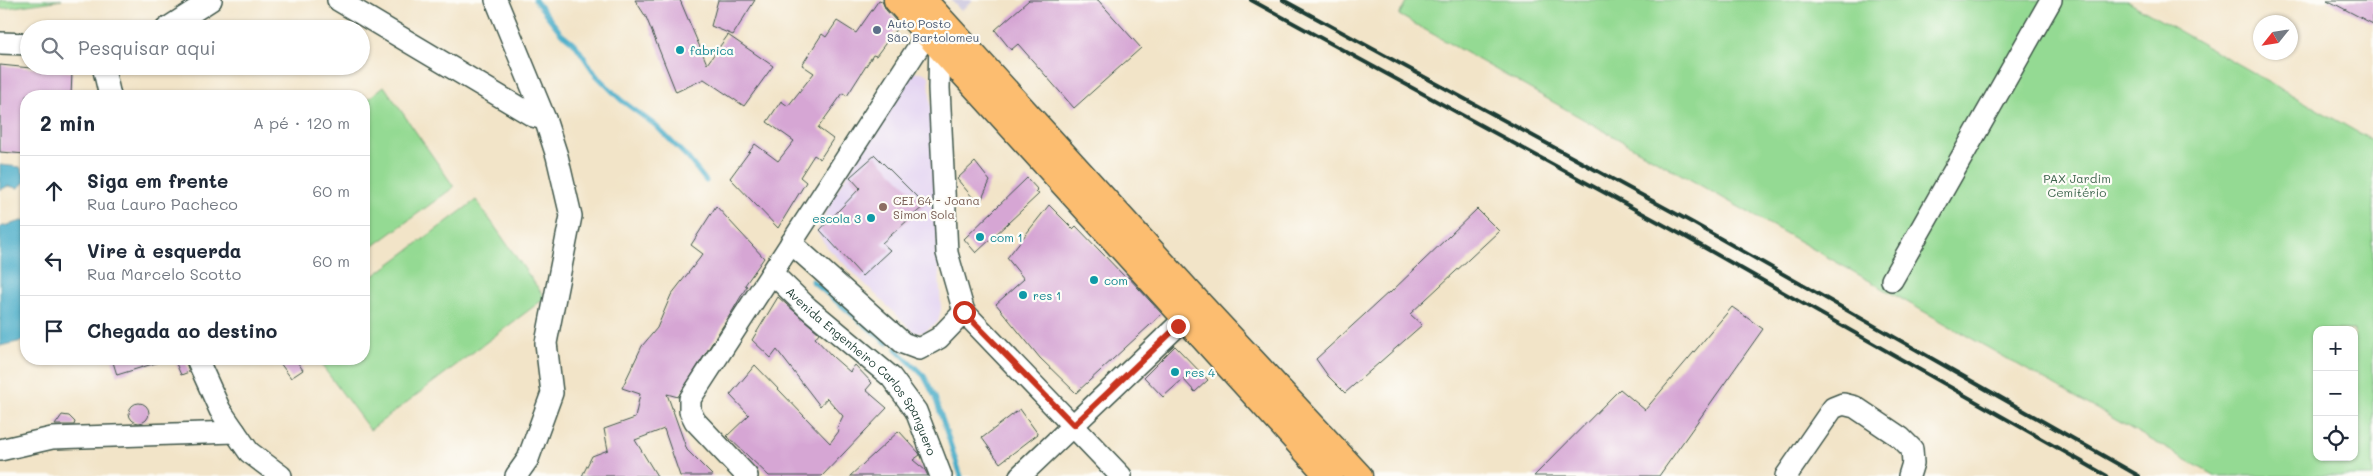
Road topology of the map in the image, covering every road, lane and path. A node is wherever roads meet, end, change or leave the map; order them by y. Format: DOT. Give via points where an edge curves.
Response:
graph roads {
  1 [pos="211,0"];
  2 [pos="338,0"];
  3 [pos="496,0"];
  4 [pos="897,0"];
  5 [pos="923,0"];
  6 [pos="2051,0"];
  7 [pos="180,20"];
  8 [pos="936,33"];
  9 [pos="0,43"];
  10 [pos="20,44"];
  11 [pos="105,75"];
  12 [pos="109,90"];
  13 [pos="545,119"];
  14 [pos="791,243"];
  15 [pos="772,274"];
  16 [pos="1892,280"];
  17 [pos="964,312"];
  18 [pos="1188,317"];
  19 [pos="200,365"];
  20 [pos="1074,425"];
  21 [pos="235,432"];
  22 [pos="0,450"];
  23 [pos="281,476"];
  24 [pos="516,476"];
  25 [pos="747,476"];
  26 [pos="941,476"];
  27 [pos="1020,476"];
  28 [pos="1121,476"];
  29 [pos="1329,476"];
  30 [pos="1359,476"];
  31 [pos="1786,476"];
  32 [pos="1909,476"];
  1 -- 7 [label="street"];
  2 -- 13 [label="street" via="533,116"];
  3 -- 13 [label="street"];
  4 -- 8 [label="main road"];
  5 -- 8 [label="main road"];
  6 -- 16 [label="street"];
  8 -- 14 [label="street"];
  8 -- 17 [label="street" via="947,253"];
  8 -- 18 [label="main road"];
  9 -- 10 [label="street"];
  11 -- 12 [label="street"];
  13 -- 24 [label="street" via="571,216 546,343 552,393 528,459"];
  14 -- 15 [label="street"];
  14 -- 17 [label="street" via="903,343 920,349 939,338"];
  15 -- 25 [label="street" via="690,399 690,412 695,421"];
  15 -- 26 [label="street, Avenida Engenheiro Carlos Spanguero" via="891,377 916,411"];
  17 -- 20 [label="street"];
  18 -- 20 [label="street"];
  18 -- 29 [label="main road"];
  18 -- 30 [label="main road"];
  19 -- 21 [label="street" via="220,410"];
  20 -- 27 [label="street"];
  20 -- 28 [label="street"];
  21 -- 22 [label="street" via="52,438"];
  21 -- 23 [label="street" via="249,452"];
  31 -- 32 [label="street" via="1833,408 1843,404 1855,407 1902,438 1912,449 1913,463"];
}
